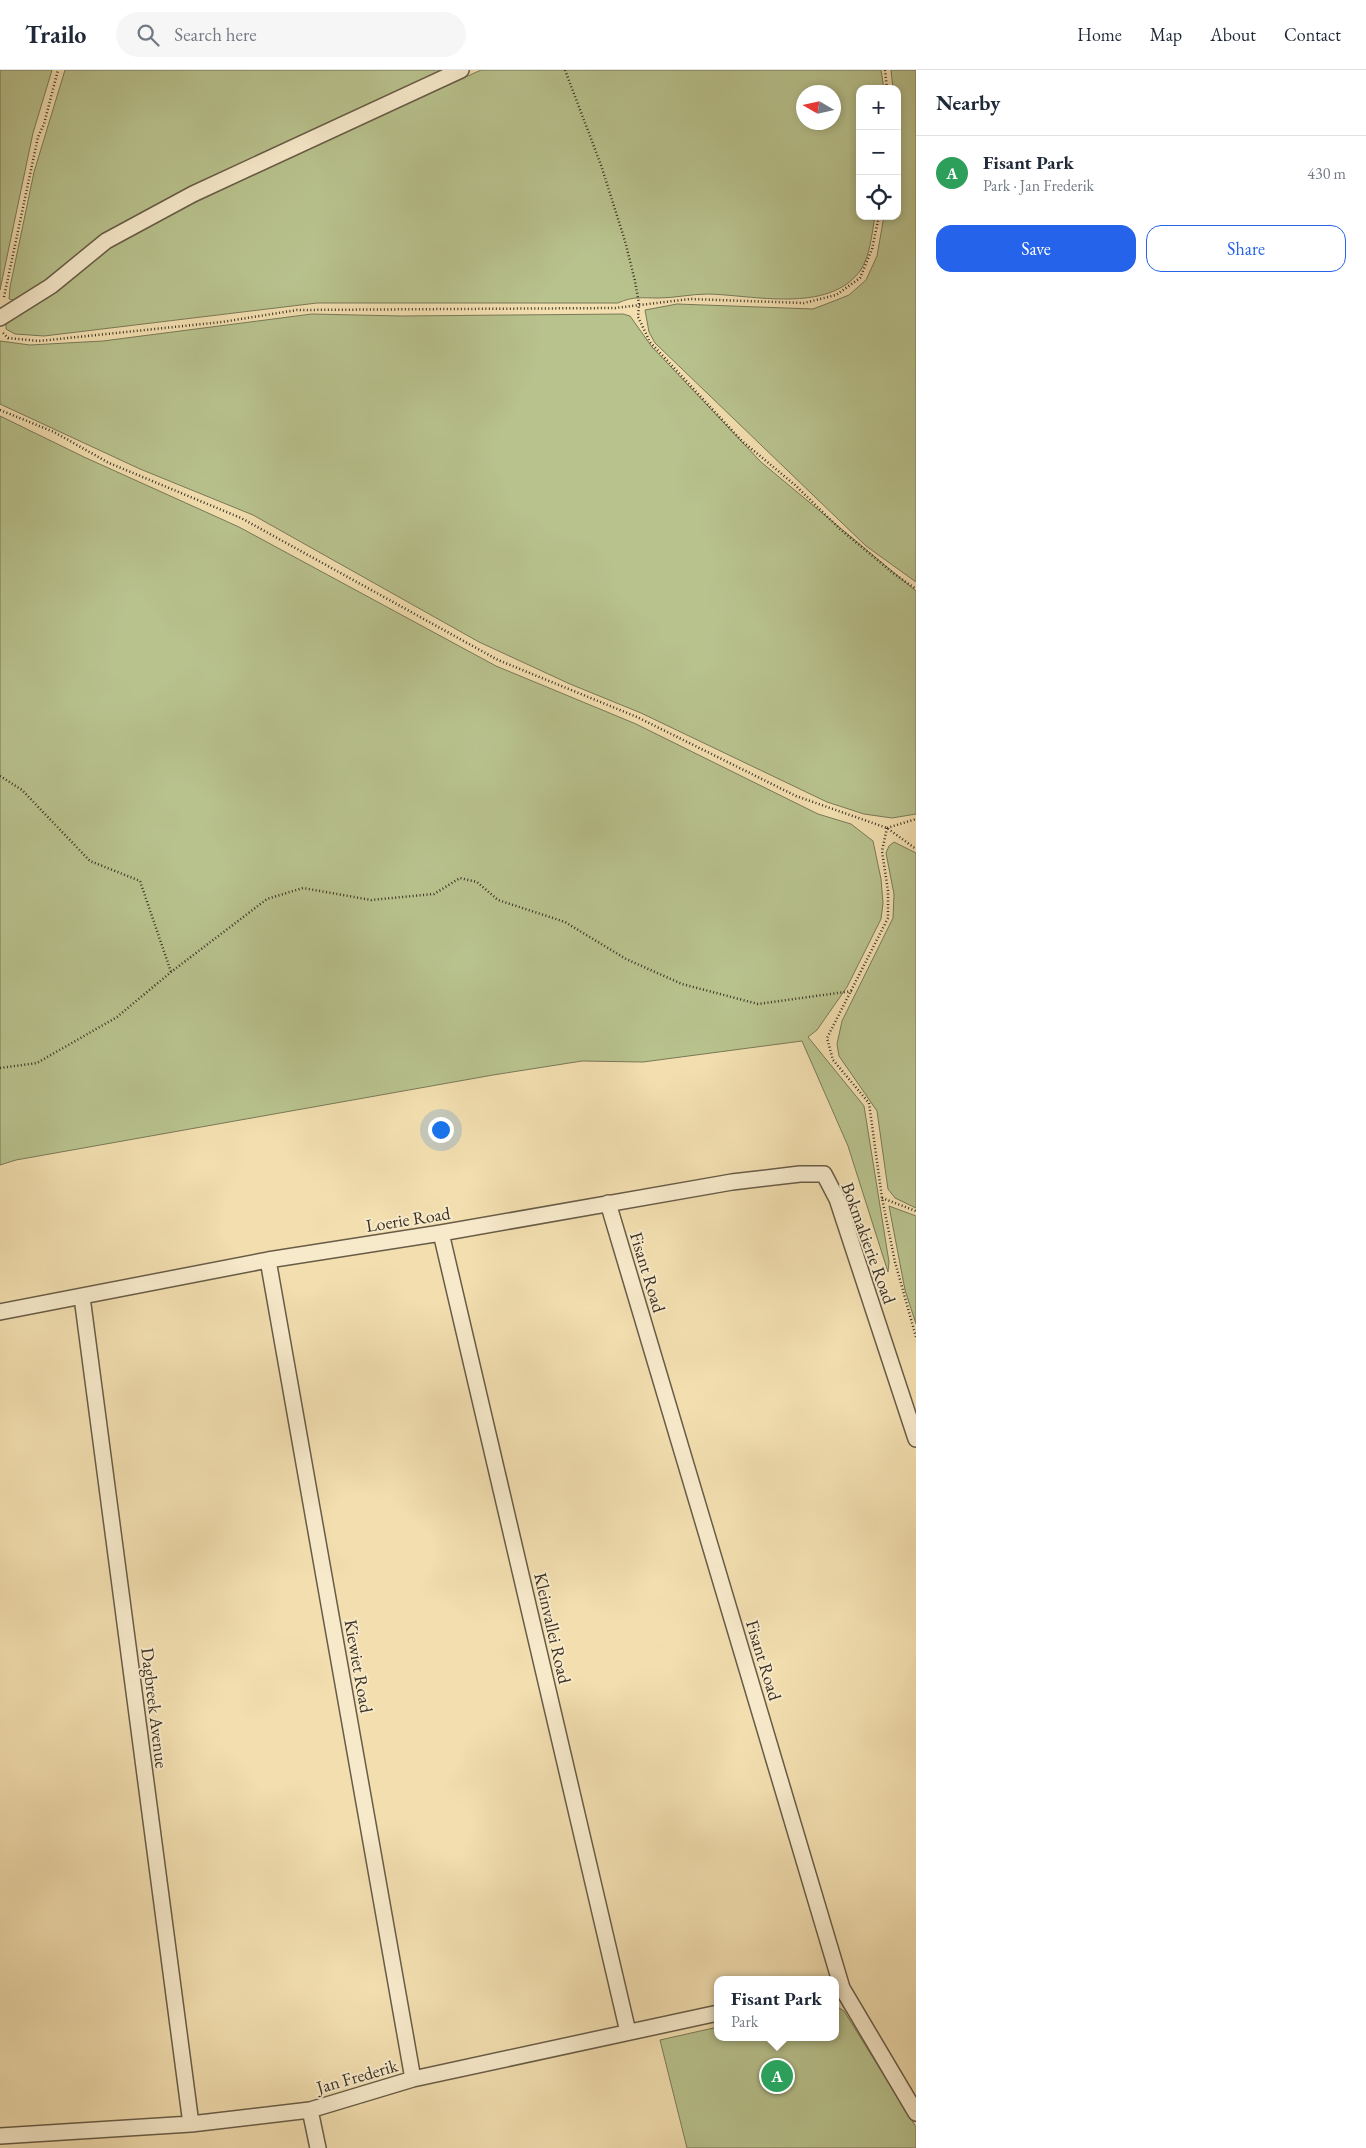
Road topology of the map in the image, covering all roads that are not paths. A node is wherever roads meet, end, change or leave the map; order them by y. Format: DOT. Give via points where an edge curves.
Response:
graph roads {
  1 [pos="461,70"];
  2 [pos="1,312"];
  3 [pos="824,1174"];
  4 [pos="608,1203"];
  5 [pos="441,1233"];
  6 [pos="268,1260"];
  7 [pos="82,1297"];
  8 [pos="0,1312"];
  9 [pos="916,1439"];
  10 [pos="835,1976"];
  11 [pos="839,1989"];
  12 [pos="714,2014"];
  13 [pos="628,2032"];
  14 [pos="414,2079"];
  15 [pos="310,2110"];
  16 [pos="916,2113"];
  17 [pos="191,2124"];
  18 [pos="0,2136"];
  19 [pos="318,2148"];
  1 -- 2 [label="street" via="185,198 106,241 51,286"];
  3 -- 4 [label="street, Loerie Road" via="732,1182"];
  3 -- 9 [label="street, Bokmakierie Road" via="837,1199"];
  4 -- 5 [label="street, Loerie Road"];
  4 -- 10 [label="street, Fisant Road"];
  5 -- 6 [label="street, Loerie Road"];
  5 -- 13 [label="street, Kleinvallei Road"];
  6 -- 7 [label="street, Loerie Road"];
  6 -- 14 [label="street, Kiewiet Road"];
  7 -- 8 [label="street, Loerie Road"];
  7 -- 17 [label="street, Dagbreek Avenue"];
  11 -- 16 [label="street, Fisant Road"];
  12 -- 13 [label="street, Jan Frederik"];
  13 -- 14 [label="street, Jan Frederik"];
  14 -- 15 [label="street, Jan Frederik"];
  15 -- 17 [label="street, Jan Frederik"];
  15 -- 19 [label="street"];
  17 -- 18 [label="street, Jan Frederik"];
}
